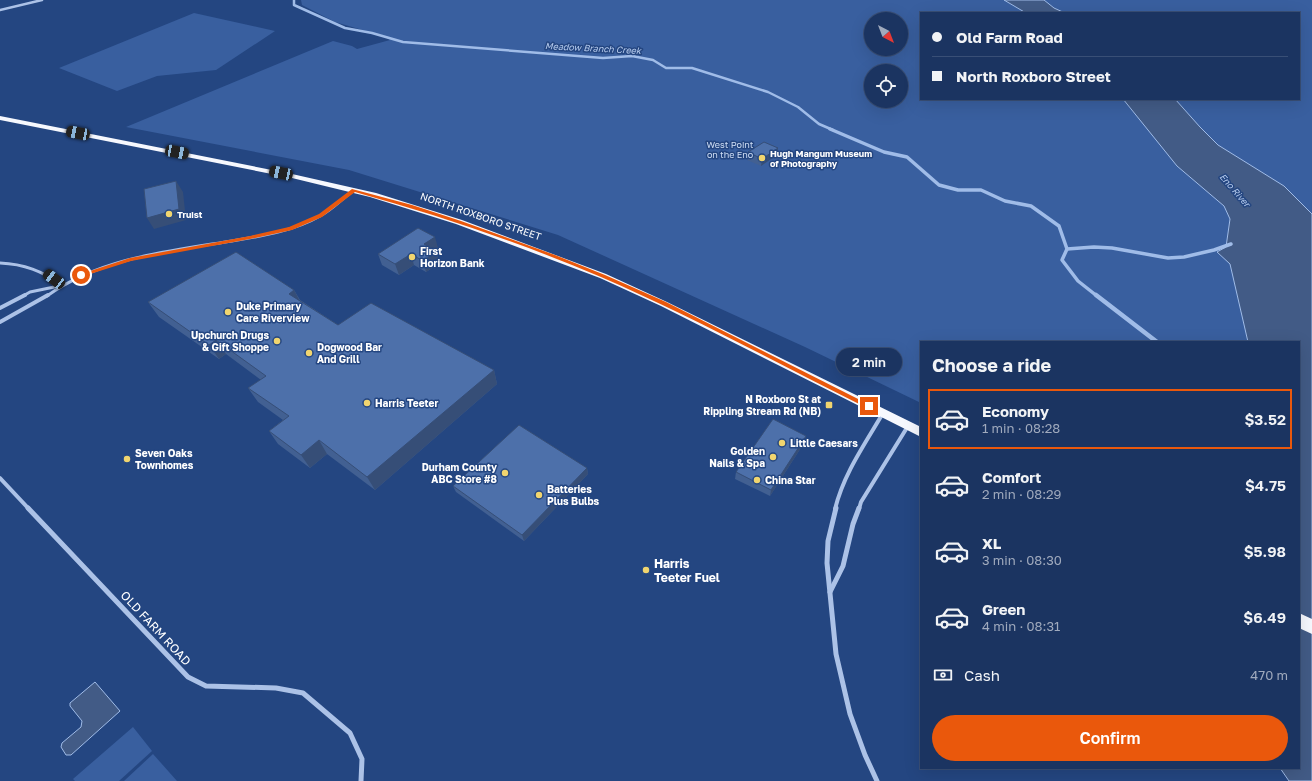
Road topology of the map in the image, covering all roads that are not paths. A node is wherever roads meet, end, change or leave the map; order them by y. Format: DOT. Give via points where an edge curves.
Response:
graph roads {
  1 [pos="42,0"];
  2 [pos="0,6"];
  3 [pos="6,8"];
  4 [pos="0,10"];
  5 [pos="0,118"];
  6 [pos="354,190"];
  7 [pos="0,263"];
  8 [pos="62,285"];
  9 [pos="0,308"];
  10 [pos="0,322"];
  11 [pos="882,413"];
  12 [pos="908,426"];
  13 [pos="920,432"];
  14 [pos="0,478"];
  15 [pos="830,593"];
  16 [pos="1300,621"];
  17 [pos="1312,627"];
  18 [pos="361,781"];
  19 [pos="877,781"];
  1 -- 3 [label="street"];
  2 -- 3 [label="street"];
  3 -- 4 [label="street"];
  5 -- 6 [label="highway, NORTH ROXBORO STREET" via="222,161"];
  6 -- 8 [label="street" via="321,216 290,229 130,259 92,271"];
  6 -- 11 [label="highway, NORTH ROXBORO STREET" via="459,222 603,276"];
  7 -- 8 [label="street" via="38,269"];
  8 -- 9 [label="street" via="30,292"];
  8 -- 10 [label="street" via="42,300"];
  11 -- 12 [label="highway, NORTH ROXBORO STREET"];
  11 -- 15 [label="street" via="850,468 839,493 828,542"];
  12 -- 13 [label="highway, NORTH ROXBORO STREET"];
  12 -- 15 [label="street" via="861,502 843,566"];
  14 -- 18 [label="street, OLD FARM ROAD" via="188,677 206,686 276,688 303,693 350,733 362,759"];
  15 -- 19 [label="street" via="836,654 843,689 865,755"];
  16 -- 17 [label="highway"];
}
